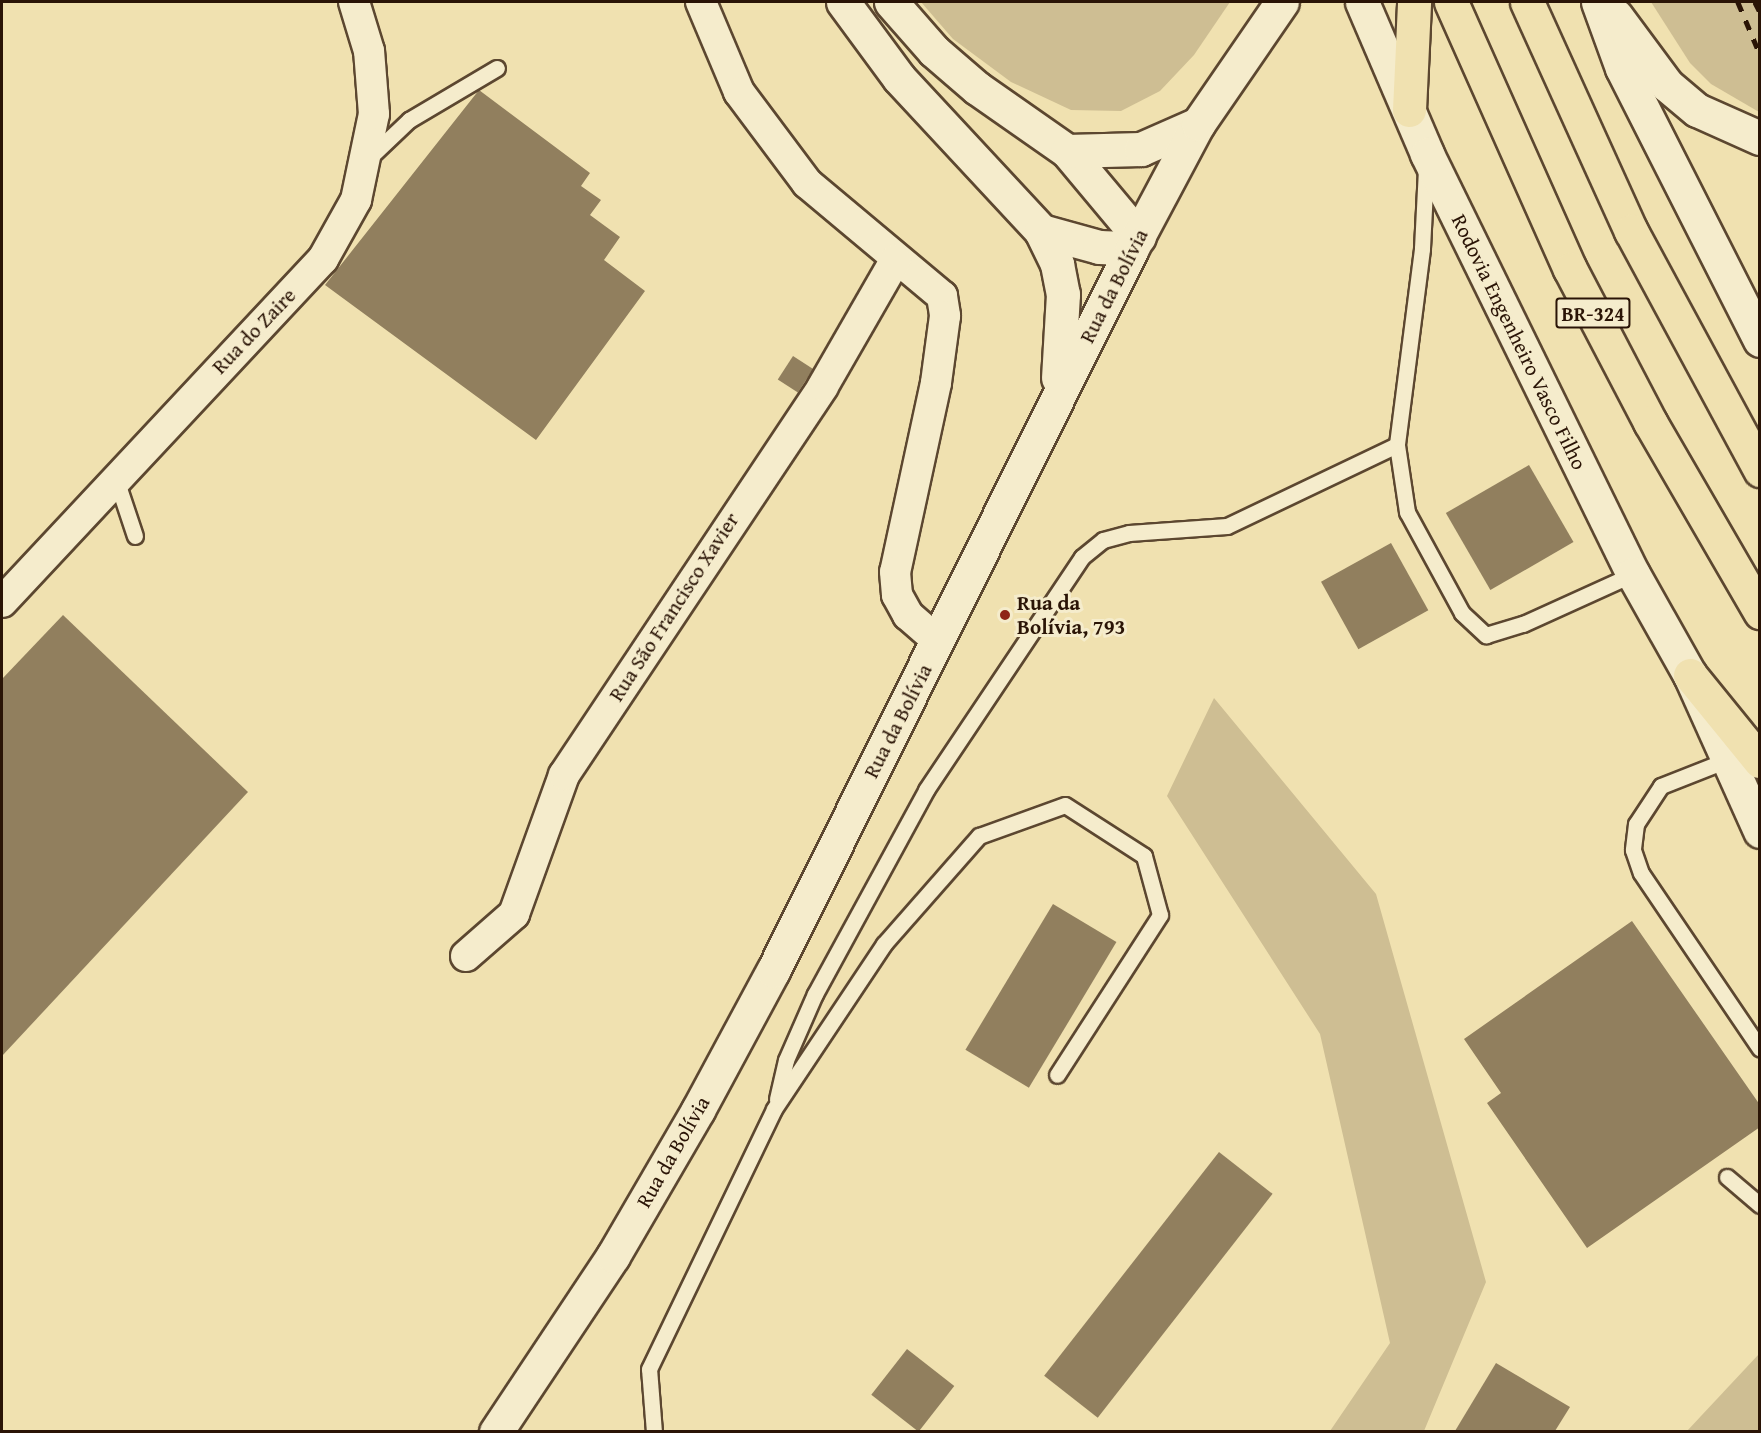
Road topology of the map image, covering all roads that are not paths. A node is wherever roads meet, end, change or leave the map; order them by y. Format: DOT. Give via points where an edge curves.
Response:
graph roads {
  1 [pos="354,2"];
  2 [pos="701,2"];
  3 [pos="843,2"];
  4 [pos="891,2"];
  5 [pos="1362,2"];
  6 [pos="1414,2"];
  7 [pos="1451,2"];
  8 [pos="1527,2"];
  9 [pos="1598,2"];
  10 [pos="1607,2"];
  11 [pos="1280,4"];
  12 [pos="496,68"];
  13 [pos="1409,110"];
  14 [pos="1198,124"];
  15 [pos="1760,138"];
  16 [pos="1067,151"];
  17 [pos="1427,154"];
  18 [pos="367,159"];
  19 [pos="1041,231"];
  20 [pos="1136,242"];
  21 [pos="896,259"];
  22 [pos="1760,340"];
  23 [pos="1046,423"];
  24 [pos="1397,445"];
  25 [pos="1760,470"];
  26 [pos="116,479"];
  27 [pos="135,536"];
  28 [pos="1633,574"];
  29 [pos="2,602"];
  30 [pos="1760,612"];
  31 [pos="938,641"];
  32 [pos="1690,675"];
  33 [pos="1727,760"];
  34 [pos="1760,761"];
  35 [pos="1760,831"];
  36 [pos="466,956"];
  37 [pos="1760,1049"];
  38 [pos="1057,1075"];
  39 [pos="774,1109"];
  40 [pos="1727,1177"];
  41 [pos="1760,1205"];
  42 [pos="496,1431"];
  43 [pos="654,1431"];
  1 -- 18 [label="street, Rua do Zaire" via="370,61 374,114"];
  2 -- 21 [label="street" via="739,92 774,141 807,183"];
  3 -- 19 [label="main road" via="899,78"];
  4 -- 16 [label="main road" via="934,51 977,88"];
  5 -- 13 [label="main road, Rodovia Engenheiro Vasco Filho"];
  6 -- 13 [label="highway"];
  7 -- 30 [label="highway, BR-324" via="1570,269 1656,432"];
  8 -- 25 [label="highway, BR-324" via="1631,231"];
  9 -- 22 [label="main road" via="1622,68"];
  10 -- 15 [label="main road" via="1667,85 1697,110"];
  11 -- 14 [label="main road, Rua da Bolívia"];
  12 -- 18 [label="lane" via="409,120"];
  13 -- 17 [label="main road, Rodovia Engenheiro Vasco Filho"];
  14 -- 16 [label="main road" via="1141,149"];
  14 -- 20 [label="main road, Rua da Bolívia"];
  16 -- 20 [label="main road"];
  17 -- 24 [label="lane" via="1422,249"];
  17 -- 28 [label="main road, Rodovia Engenheiro Vasco Filho"];
  18 -- 26 [label="street, Rua do Zaire" via="356,200 323,259"];
  19 -- 20 [label="main road" via="1099,247"];
  19 -- 23 [label="main road" via="1057,264 1065,332"];
  20 -- 23 [label="main road, Rua da Bolívia"];
  21 -- 31 [label="street" via="936,288 945,306 936,383 896,572 897,595 908,615"];
  21 -- 36 [label="street, Rua São Francisco Xavier" via="823,386 564,775 514,914"];
  23 -- 31 [label="main road, Rua da Bolívia"];
  24 -- 28 [label="lane" via="1407,512 1462,613 1486,635 1523,624"];
  24 -- 39 [label="lane" via="1227,526 1129,533 1103,540 1082,557 921,800 814,994 786,1060"];
  26 -- 27 [label="lane"];
  26 -- 29 [label="street, Rua do Zaire"];
  28 -- 32 [label="main road, Rodovia Engenheiro Vasco Filho"];
  31 -- 42 [label="main road, Rua da Bolívia" via="698,1110 613,1256"];
  32 -- 33 [label="main road, Rodovia Engenheiro Vasco Filho"];
  32 -- 34 [label="highway"];
  33 -- 35 [label="main road, Rodovia Engenheiro Vasco Filho"];
  33 -- 37 [label="lane" via="1661,786 1636,824 1633,850 1641,873"];
  38 -- 39 [label="lane" via="1160,915 1144,856 1065,805 979,836 884,944"];
  39 -- 43 [label="lane" via="649,1369"];
  40 -- 41 [label="lane"];
}
